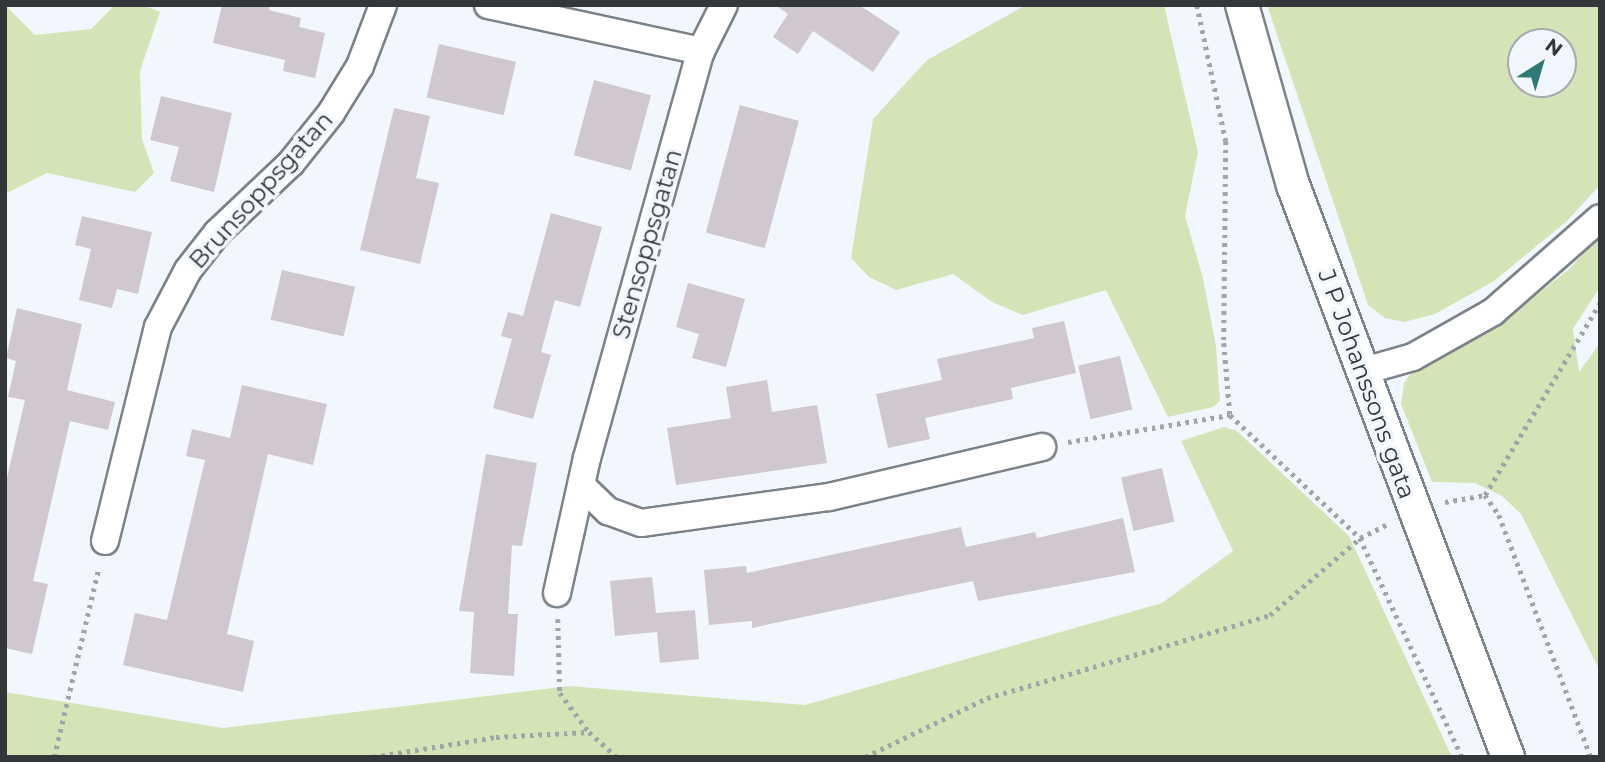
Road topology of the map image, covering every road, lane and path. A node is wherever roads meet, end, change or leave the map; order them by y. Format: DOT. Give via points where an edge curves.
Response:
graph roads {
  1 [pos="383,5"];
  2 [pos="488,5"];
  3 [pos="724,5"];
  4 [pos="1197,5"];
  5 [pos="1242,5"];
  6 [pos="701,51"];
  7 [pos="1600,218"];
  8 [pos="1600,303"];
  9 [pos="1364,371"];
  10 [pos="1230,415"];
  11 [pos="1042,447"];
  12 [pos="583,487"];
  13 [pos="1485,495"];
  14 [pos="1414,512"];
  15 [pos="1360,538"];
  16 [pos="105,541"];
  17 [pos="557,593"];
  18 [pos="589,732"];
  19 [pos="57,756"];
  20 [pos="42,757"];
  21 [pos="373,757"];
  22 [pos="617,757"];
  23 [pos="865,757"];
  24 [pos="1462,757"];
  25 [pos="1507,757"];
  26 [pos="1591,757"];
  1 -- 16 [label="street, Brunsoppsgatan" via="360,66 331,113 291,163 217,233 188,270 158,327"];
  2 -- 6 [label="street"];
  3 -- 6 [label="street, Stensoppsgatan"];
  4 -- 10 [label="path" via="1226,141 1224,343"];
  5 -- 9 [label="street, J P Johanssons gata" via="1293,186"];
  6 -- 12 [label="street, Stensoppsgatan"];
  7 -- 9 [label="street" via="1493,312 1413,357"];
  8 -- 13 [label="path"];
  9 -- 14 [label="street, J P Johanssons gata"];
  10 -- 11 [label="path"];
  10 -- 15 [label="path"];
  11 -- 12 [label="street" via="829,497 642,523 608,511"];
  12 -- 17 [label="street, Stensoppsgatan"];
  13 -- 14 [label="path"];
  13 -- 26 [label="path" via="1499,514"];
  14 -- 15 [label="path"];
  14 -- 25 [label="street, J P Johanssons gata"];
  15 -- 23 [label="path" via="1270,615 987,698"];
  15 -- 24 [label="path"];
  16 -- 19 [label="path"];
  17 -- 18 [label="path" via="560,693"];
  18 -- 21 [label="path" via="496,737"];
  18 -- 22 [label="path"];
  19 -- 20 [label="path"];
}
